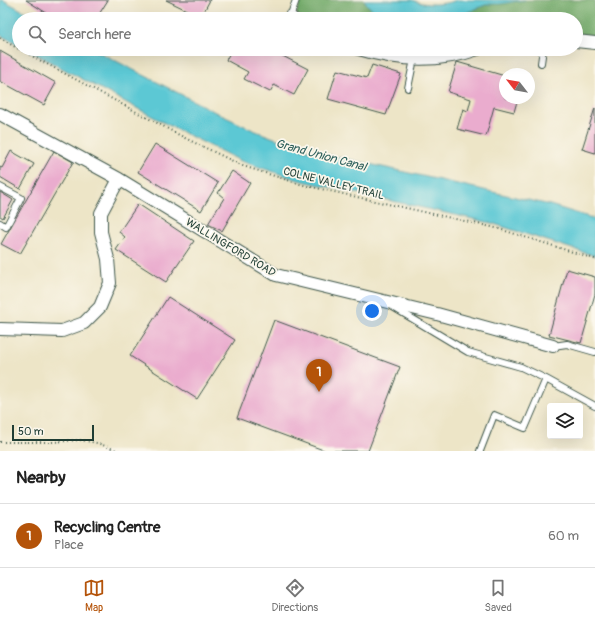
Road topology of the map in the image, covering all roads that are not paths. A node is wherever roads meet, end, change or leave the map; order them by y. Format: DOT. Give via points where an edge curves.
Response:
graph roads {
  1 [pos="296,0"];
  2 [pos="293,12"];
  3 [pos="583,42"];
  4 [pos="595,43"];
  5 [pos="386,56"];
  6 [pos="452,56"];
  7 [pos="542,56"];
  8 [pos="414,58"];
  9 [pos="541,63"];
  10 [pos="408,88"];
  11 [pos="1,118"];
  12 [pos="119,179"];
  13 [pos="0,187"];
  14 [pos="0,223"];
  15 [pos="384,301"];
  16 [pos="0,329"];
  17 [pos="553,346"];
  18 [pos="595,352"];
  19 [pos="546,379"];
  20 [pos="595,406"];
  21 [pos="480,451"];
  1 -- 2 [label="lane"];
  3 -- 4 [label="street"];
  5 -- 8 [label="street"];
  6 -- 8 [label="street"];
  7 -- 9 [label="lane"];
  8 -- 10 [label="lane"];
  11 -- 12 [label="street, WALLINGFORD ROAD"];
  12 -- 15 [label="street, WALLINGFORD ROAD" via="276,275"];
  12 -- 16 [label="street" via="101,213 101,232 108,259 110,283 100,307 84,323 62,331"];
  13 -- 14 [label="lane" via="21,198 6,227"];
  15 -- 17 [label="street, WALLINGFORD ROAD"];
  15 -- 19 [label="lane" via="468,352 521,367"];
  17 -- 18 [label="lane" via="567,344"];
  19 -- 20 [label="lane"];
  19 -- 21 [label="lane" via="525,428 494,415"];
}
